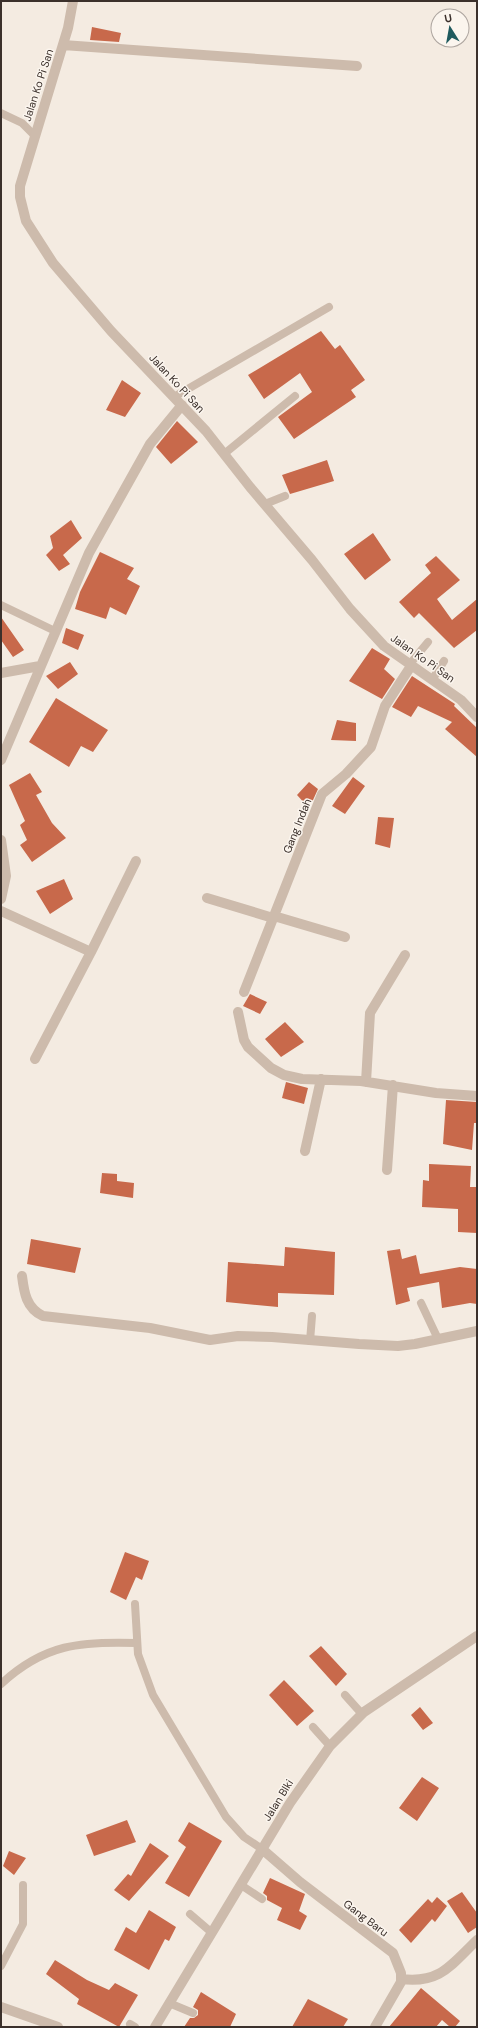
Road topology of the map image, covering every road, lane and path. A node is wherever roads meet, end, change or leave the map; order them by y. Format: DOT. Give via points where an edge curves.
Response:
graph roads {
  1 [pos="73,1"];
  2 [pos="63,45"];
  3 [pos="357,66"];
  4 [pos="1,113"];
  5 [pos="35,136"];
  6 [pos="329,307"];
  7 [pos="295,396"];
  8 [pos="174,397"];
  9 [pos="182,405"];
  10 [pos="224,454"];
  11 [pos="285,496"];
  12 [pos="265,504"];
  13 [pos="1,606"];
  14 [pos="55,631"];
  15 [pos="428,642"];
  16 [pos="444,661"];
  17 [pos="410,665"];
  18 [pos="40,666"];
  19 [pos="1,673"];
  20 [pos="432,680"];
  21 [pos="477,717"];
  22 [pos="3,751"];
  23 [pos="1,760"];
  24 [pos="1,840"];
  25 [pos="136,861"];
  26 [pos="207,898"];
  27 [pos="1,899"];
  28 [pos="1,911"];
  29 [pos="273,917"];
  30 [pos="345,938"];
  31 [pos="91,952"];
  32 [pos="405,955"];
  33 [pos="244,992"];
  34 [pos="238,1012"];
  35 [pos="35,1059"];
  36 [pos="321,1079"];
  37 [pos="366,1082"];
  38 [pos="393,1085"];
  39 [pos="477,1096"];
  40 [pos="305,1151"];
  41 [pos="387,1170"];
  42 [pos="22,1276"];
  43 [pos="420,1303"];
  44 [pos="312,1316"];
  45 [pos="477,1331"];
  46 [pos="438,1339"];
  47 [pos="310,1341"];
  48 [pos="135,1604"];
  49 [pos="477,1636"];
  50 [pos="137,1643"];
  51 [pos="1,1684"];
  52 [pos="346,1695"];
  53 [pos="362,1714"];
  54 [pos="313,1727"];
  55 [pos="330,1746"];
  56 [pos="262,1849"];
  57 [pos="23,1885"];
  58 [pos="241,1885"];
  59 [pos="262,1899"];
  60 [pos="190,1914"];
  61 [pos="212,1932"];
  62 [pos="477,1940"];
  63 [pos="1,1966"];
  64 [pos="401,1979"];
  65 [pos="169,2003"];
  66 [pos="1,2007"];
  67 [pos="192,2013"];
  68 [pos="58,2027"];
  69 [pos="155,2027"];
  70 [pos="375,2027"];
  1 -- 2 [label="street, Jalan Ko Pi San"];
  2 -- 3 [label="street"];
  2 -- 5 [label="street, Jalan Ko Pi San"];
  4 -- 5 [label="lane" via="22,123"];
  5 -- 8 [label="street, Jalan Ko Pi San" via="20,197 30,230 53,263 111,331"];
  6 -- 8 [label="lane"];
  7 -- 10 [label="lane"];
  8 -- 9 [label="street, Jalan Ko Pi San"];
  9 -- 10 [label="street, Jalan Ko Pi San"];
  9 -- 14 [label="street" via="150,444 129,479 89,553"];
  10 -- 12 [label="street, Jalan Ko Pi San"];
  11 -- 12 [label="lane"];
  12 -- 17 [label="street, Jalan Ko Pi San" via="363,624 384,646"];
  13 -- 14 [label="lane"];
  14 -- 18 [label="street"];
  15 -- 17 [label="lane"];
  16 -- 20 [label="lane"];
  17 -- 20 [label="street, Jalan Ko Pi San"];
  17 -- 29 [label="street, Gang Indah" via="386,706 371,748 322,794"];
  18 -- 19 [label="street"];
  18 -- 22 [label="street"];
  20 -- 21 [label="street, Jalan Ko Pi San" via="461,700"];
  22 -- 23 [label="street"];
  24 -- 27 [label="street" via="6,876"];
  25 -- 31 [label="street"];
  26 -- 29 [label="street"];
  28 -- 31 [label="street"];
  29 -- 30 [label="street"];
  29 -- 33 [label="street, Gang Indah"];
  31 -- 35 [label="street"];
  32 -- 37 [label="street" via="370,1013"];
  34 -- 36 [label="street" via="248,1047 272,1068 289,1076"];
  36 -- 37 [label="street"];
  36 -- 40 [label="street"];
  37 -- 38 [label="street"];
  38 -- 39 [label="street" via="436,1093"];
  38 -- 41 [label="street"];
  42 -- 47 [label="street" via="27,1300 35,1312 43,1316 150,1328 210,1340 253,1336"];
  43 -- 46 [label="lane"];
  44 -- 47 [label="lane"];
  45 -- 46 [label="street"];
  46 -- 47 [label="street" via="398,1346"];
  48 -- 50 [label="lane"];
  49 -- 53 [label="street, Jalan Blki"];
  50 -- 51 [label="lane" via="82,1643 59,1648 40,1655"];
  50 -- 56 [label="lane" via="138,1654 154,1695 226,1817 244,1837"];
  52 -- 53 [label="lane"];
  53 -- 55 [label="street, Jalan Blki"];
  54 -- 55 [label="lane"];
  55 -- 56 [label="street, Jalan Blki" via="300,1787"];
  56 -- 58 [label="street, Jalan Blki"];
  56 -- 64 [label="street, Gang Baru" via="300,1882 388,1949 396,1960"];
  57 -- 63 [label="lane" via="23,1924"];
  58 -- 59 [label="lane"];
  58 -- 61 [label="street, Jalan Blki"];
  60 -- 61 [label="lane"];
  61 -- 65 [label="street, Jalan Blki"];
  62 -- 64 [label="street" via="441,1974 418,1981"];
  64 -- 70 [label="street" via="398,1991"];
  65 -- 67 [label="lane"];
  65 -- 69 [label="street, Jalan Blki"];
  66 -- 68 [label="street"];
}
